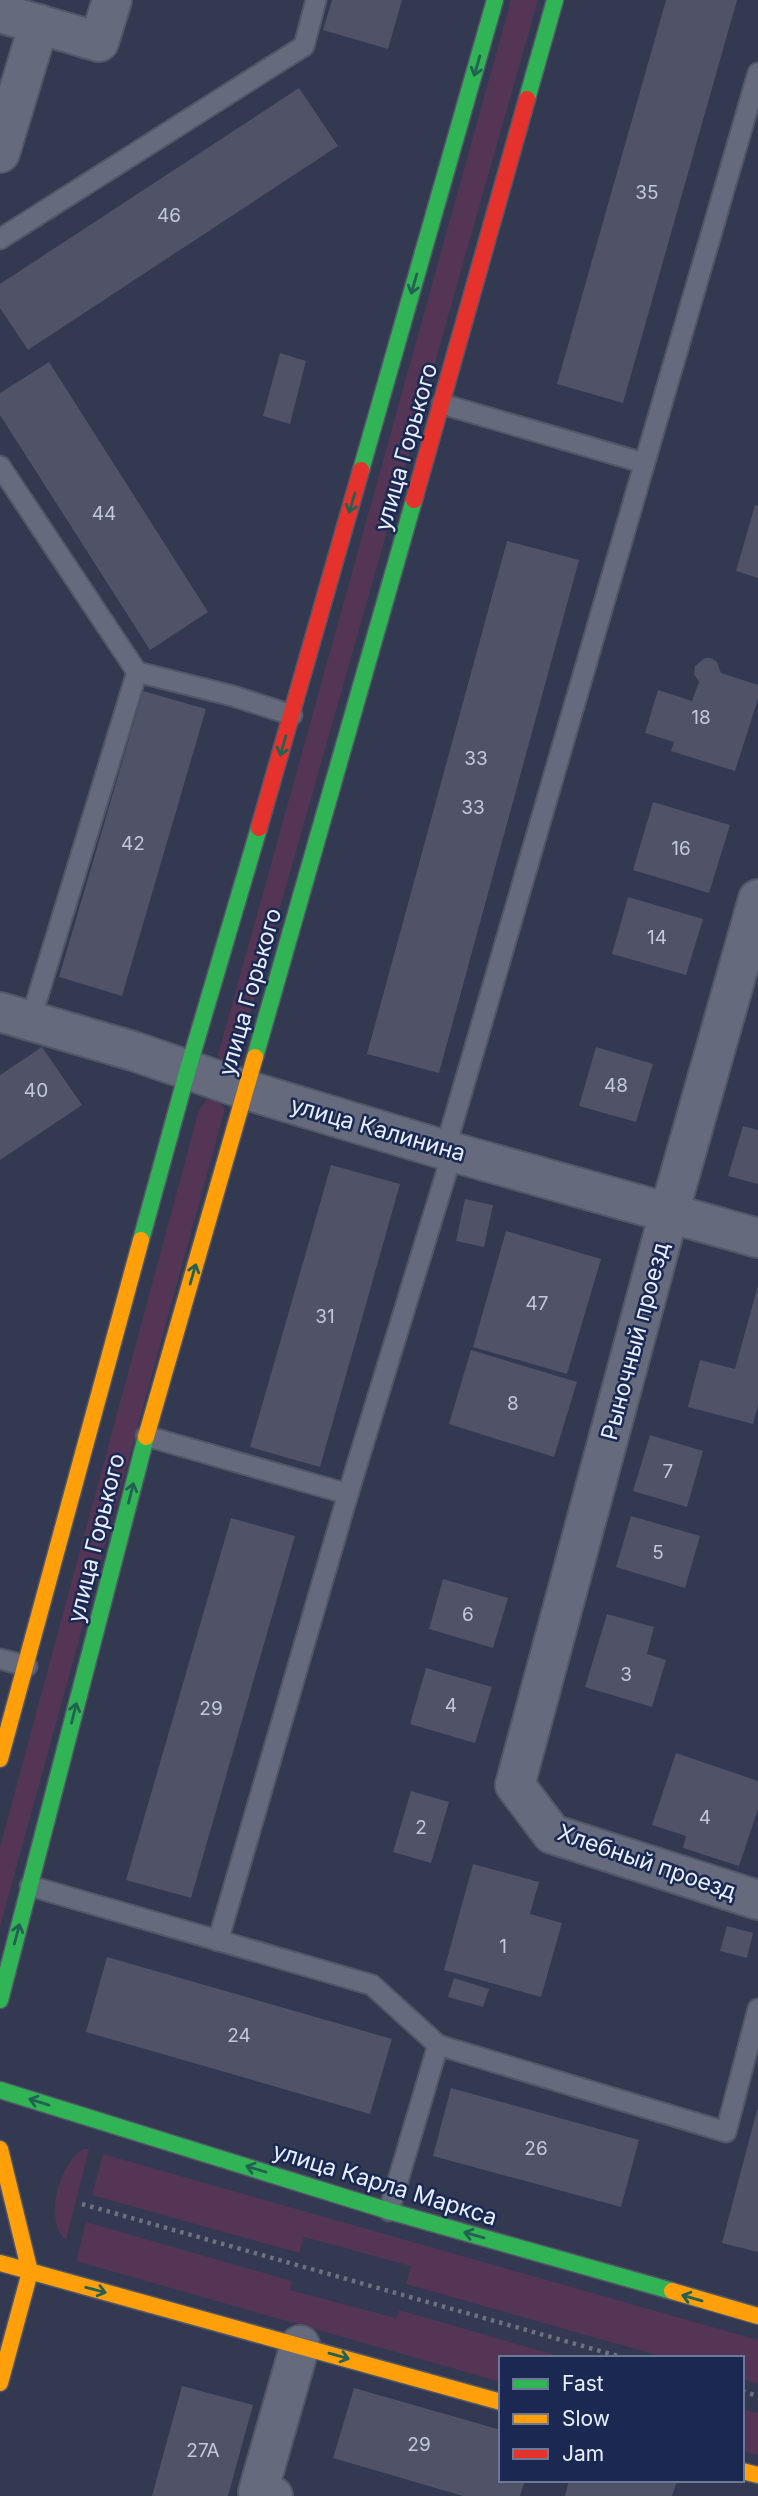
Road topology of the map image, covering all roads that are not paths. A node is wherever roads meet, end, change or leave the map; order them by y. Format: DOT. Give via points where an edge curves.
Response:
graph roads {
  1 [pos="112,0"];
  2 [pos="316,0"];
  3 [pos="495,0"];
  4 [pos="555,0"];
  5 [pos="0,12"];
  6 [pos="38,24"];
  7 [pos="758,73"];
  8 [pos="0,153"];
  9 [pos="0,239"];
  10 [pos="442,404"];
  11 [pos="644,463"];
  12 [pos="0,466"];
  13 [pos="137,671"];
  14 [pos="292,715"];
  15 [pos="758,899"];
  16 [pos="10,1017"];
  17 [pos="188,1069"];
  18 [pos="246,1090"];
  19 [pos="449,1150"];
  20 [pos="669,1213"];
  21 [pos="758,1238"];
  22 [pos="146,1436"];
  23 [pos="348,1494"];
  24 [pos="0,1659"];
  25 [pos="27,1667"];
  26 [pos="0,1759"];
  27 [pos="515,1785"];
  28 [pos="30,1886"];
  29 [pos="758,1899"];
  30 [pos="218,1941"];
  31 [pos="0,2000"];
  32 [pos="758,2009"];
  33 [pos="438,2045"];
  34 [pos="0,2090"];
  35 [pos="0,2149"];
  36 [pos="388,2211"];
  37 [pos="0,2263"];
  38 [pos="30,2272"];
  39 [pos="758,2316"];
  40 [pos="300,2345"];
  41 [pos="0,2383"];
  42 [pos="499,2401"];
  43 [pos="263,2495"];
  1 -- 6 [label="street" via="99,43"];
  2 -- 9 [label="lane" via="304,46"];
  3 -- 14 [label="main road, улица Горького, one-way"];
  4 -- 10 [label="main road, улица Горького"];
  5 -- 6 [label="street"];
  6 -- 8 [label="street"];
  7 -- 11 [label="lane"];
  10 -- 11 [label="lane"];
  10 -- 18 [label="main road, улица Горького"];
  11 -- 19 [label="lane"];
  12 -- 13 [label="lane"];
  13 -- 14 [label="lane"];
  13 -- 16 [label="lane"];
  14 -- 17 [label="main road, улица Горького, one-way"];
  15 -- 20 [label="street, Рыночный проезд"];
  16 -- 17 [label="street, улица Калинина"];
  17 -- 18 [label="street, улица Калинина"];
  17 -- 25 [label="main road, улица Горького"];
  18 -- 19 [label="street, улица Калинина"];
  22 -- 18 [label="main road, улица Горького, one-way"];
  19 -- 20 [label="street, улица Калинина"];
  19 -- 23 [label="lane"];
  20 -- 21 [label="street, улица Калинина"];
  20 -- 27 [label="street, Рыночный проезд"];
  22 -- 23 [label="lane"];
  28 -- 22 [label="main road, улица Горького, one-way"];
  23 -- 30 [label="lane"];
  24 -- 25 [label="lane"];
  25 -- 26 [label="main road, улица Горького"];
  27 -- 29 [label="street, Хлебный проезд" via="552,1834"];
  28 -- 30 [label="lane"];
  31 -- 28 [label="main road, улица Горького, one-way"];
  30 -- 33 [label="lane" via="372,1985"];
  32 -- 33 [label="lane" via="726,2132"];
  33 -- 36 [label="lane"];
  36 -- 34 [label="main road, улица Карла Маркса, one-way"];
  35 -- 38 [label="main road"];
  39 -- 36 [label="main road, улица Карла Маркса, one-way"];
  37 -- 38 [label="main road"];
  38 -- 40 [label="main road, one-way"];
  38 -- 41 [label="main road"];
  40 -- 42 [label="main road, one-way"];
  40 -- 43 [label="street"];
}
